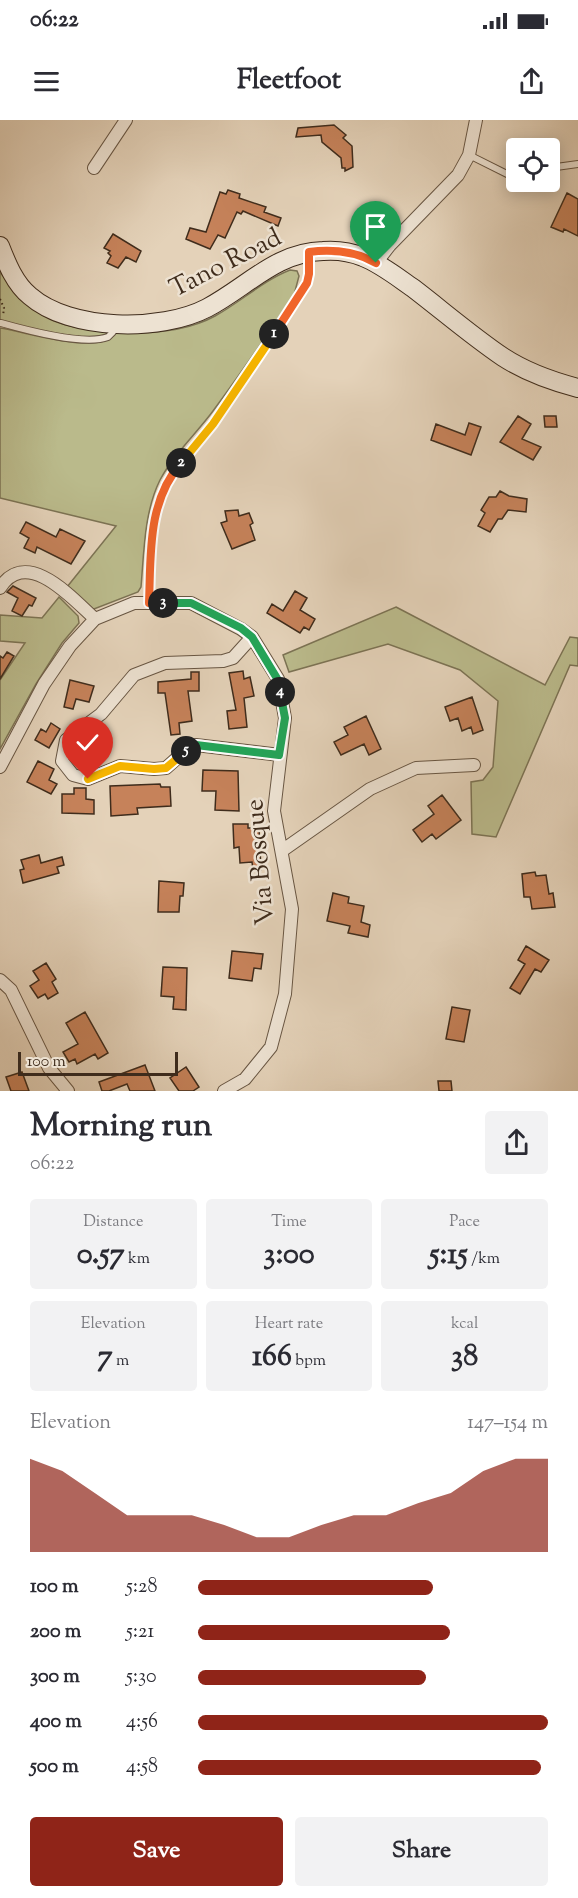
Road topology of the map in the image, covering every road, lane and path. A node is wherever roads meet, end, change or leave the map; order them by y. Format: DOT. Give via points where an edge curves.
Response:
graph roads {
  1 [pos="126,120"];
  2 [pos="476,120"];
  3 [pos="469,154"];
  4 [pos="578,164"];
  5 [pos="560,166"];
  6 [pos="94,168"];
  7 [pos="506,173"];
  8 [pos="0,246"];
  9 [pos="309,252"];
  10 [pos="376,263"];
  11 [pos="0,299"];
  12 [pos="2,323"];
  13 [pos="115,324"];
  14 [pos="578,388"];
  15 [pos="0,588"];
  16 [pos="149,603"];
  17 [pos="95,619"];
  18 [pos="252,637"];
  19 [pos="279,755"];
  20 [pos="474,765"];
  21 [pos="0,767"];
  22 [pos="283,850"];
  23 [pos="0,980"];
  24 [pos="68,1091"];
  25 [pos="224,1091"];
  1 -- 6 [label="street"];
  2 -- 3 [label="street"];
  3 -- 7 [label="lane"];
  3 -- 10 [label="street" via="459,175"];
  4 -- 5 [label="lane"];
  8 -- 13 [label="street, Tano Road" via="20,287 38,303 59,314"];
  9 -- 10 [label="street, Tano Road" via="344,252"];
  9 -- 13 [label="street, Tano Road" via="280,261 208,308 185,317"];
  9 -- 16 [label="lane" via="309,274 302,292 213,424 164,486 152,536"];
  10 -- 14 [label="street, Tano Road" via="515,364"];
  11 -- 12 [label="path" via="4,308"];
  12 -- 13 [label="lane" via="36,333 102,339 111,335"];
  15 -- 17 [label="street" via="18,574 46,577"];
  16 -- 17 [label="street, Via Bosque" via="134,603"];
  16 -- 18 [label="street, Via Bosque" via="191,603"];
  17 -- 21 [label="street, Via Bosque" via="70,646 44,684"];
  18 -- 19 [label="street, Via Bosque" via="278,680 285,718"];
  18 -- 19 [label="street" via="232,658 223,661 165,663 134,675 101,714 66,740 62,760 73,775 88,779 120,766 166,768 196,745"];
  19 -- 22 [label="street, Via Bosque" via="274,811"];
  20 -- 22 [label="street" via="416,768 370,789"];
  22 -- 25 [label="street, Via Bosque" via="292,909 285,994 271,1047 245,1079"];
  23 -- 24 [label="street" via="11,990 49,1068"];
}
